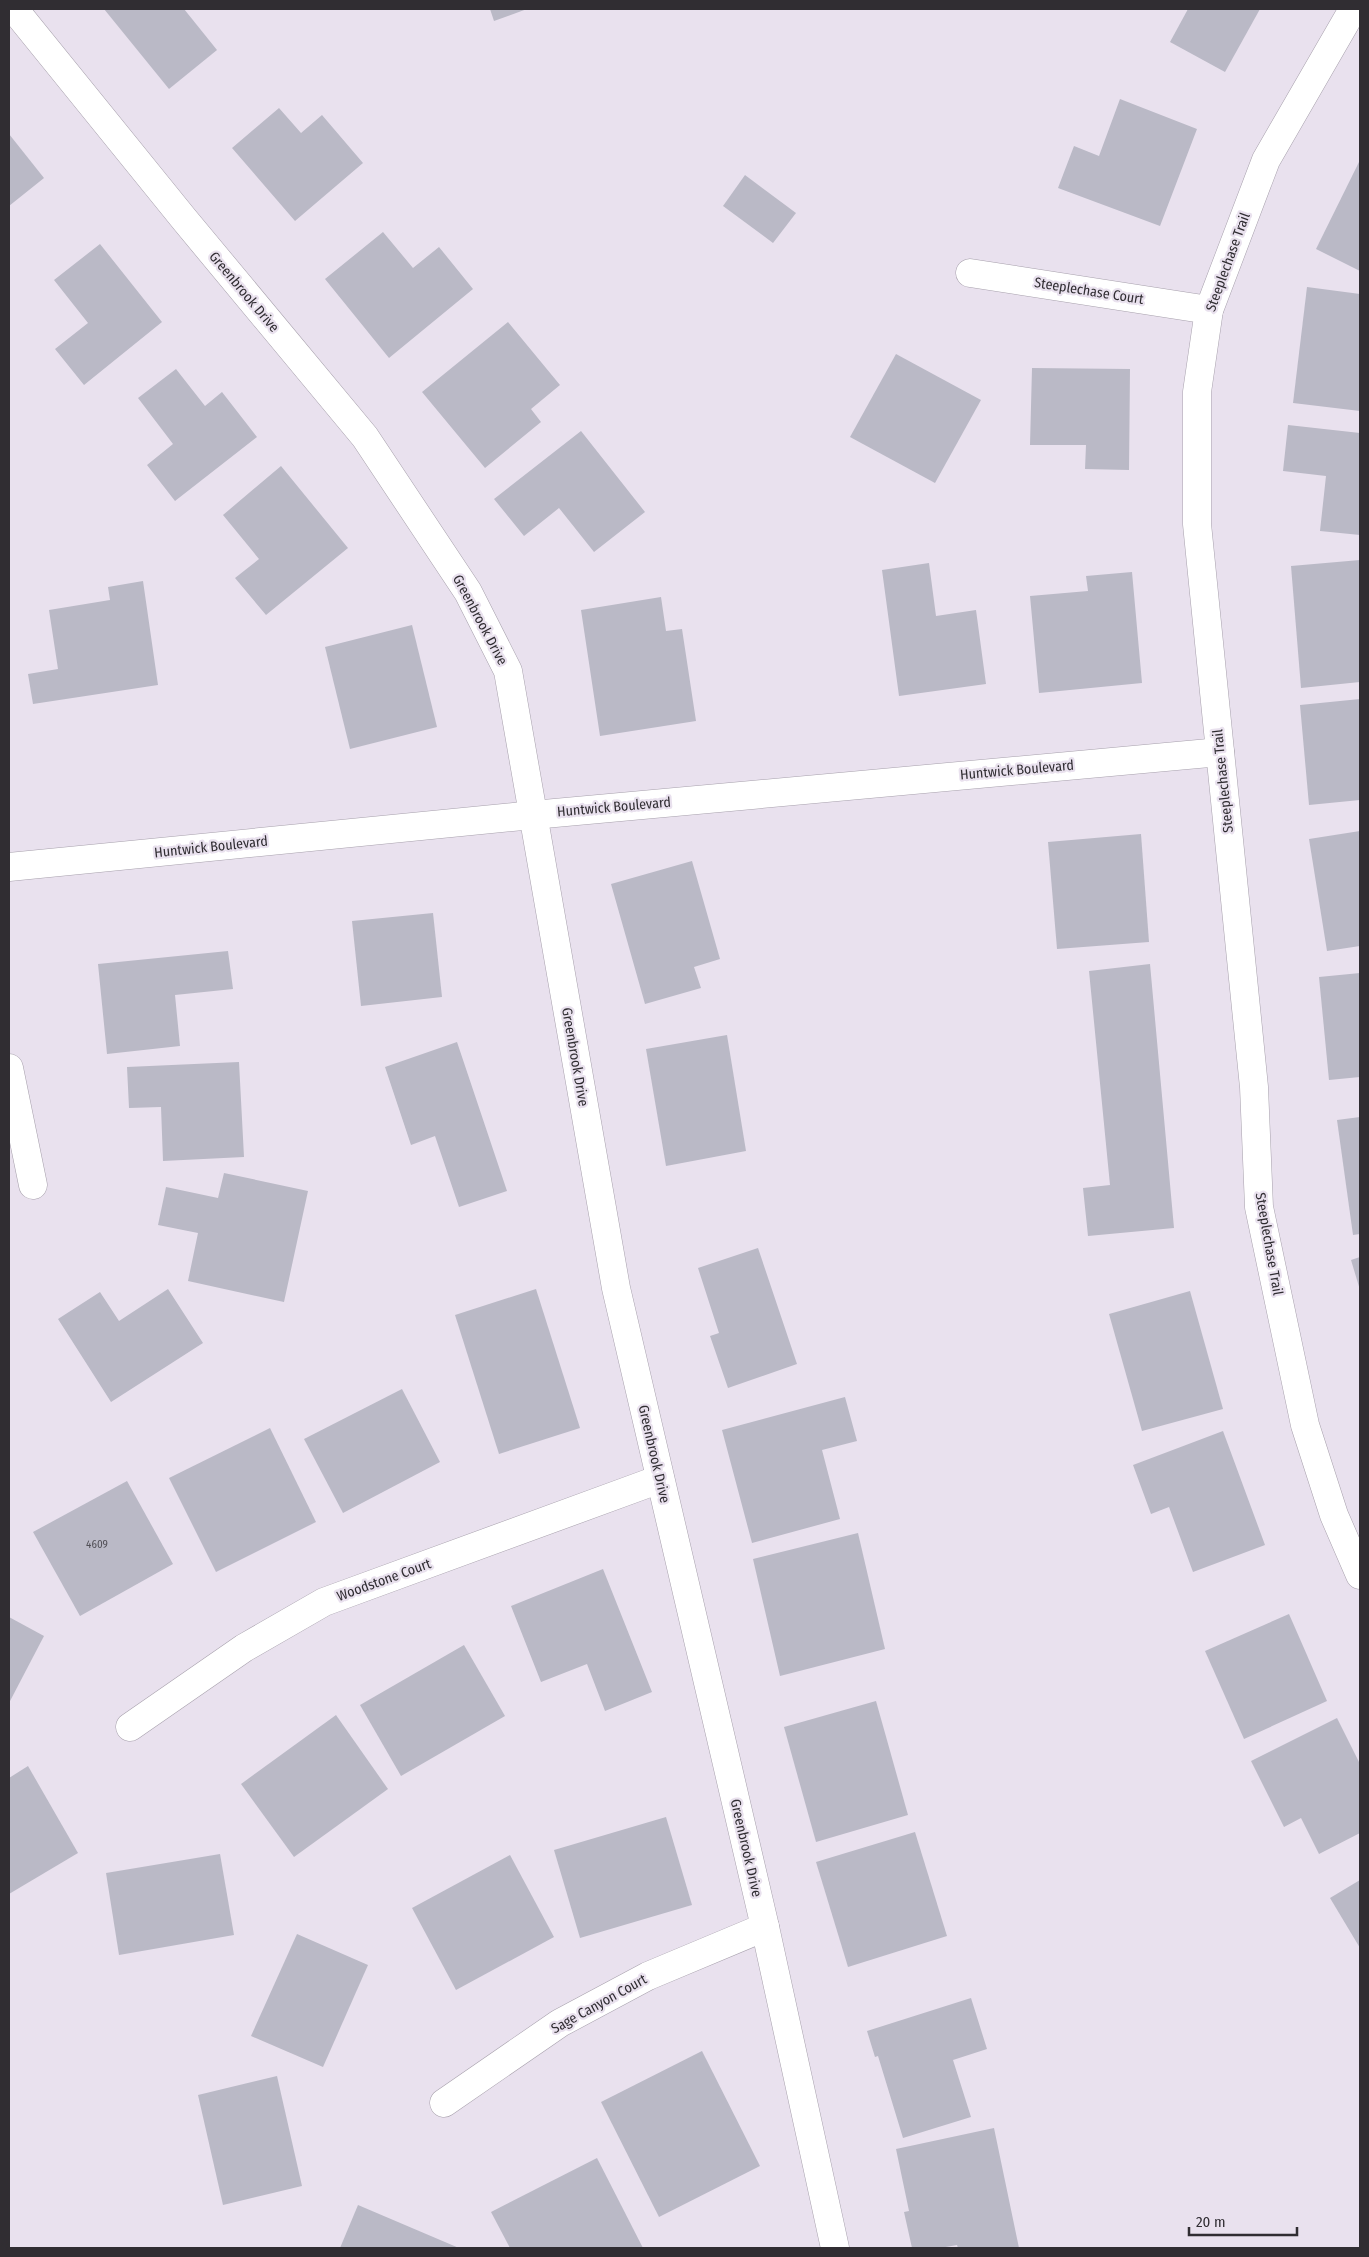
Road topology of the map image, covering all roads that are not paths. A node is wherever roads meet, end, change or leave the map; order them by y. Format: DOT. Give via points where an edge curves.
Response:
graph roads {
  1 [pos="14,9"];
  2 [pos="1356,9"];
  3 [pos="970,273"];
  4 [pos="1209,310"];
  5 [pos="1220,752"];
  6 [pos="533,815"];
  7 [pos="9,867"];
  8 [pos="9,1068"];
  9 [pos="33,1186"];
  10 [pos="660,1479"];
  11 [pos="1360,1575"];
  12 [pos="130,1727"];
  13 [pos="765,1927"];
  14 [pos="444,2103"];
  15 [pos="835,2248"];
  1 -- 6 [label="street, Greenbrook Drive" via="365,438 468,592 508,671"];
  2 -- 4 [label="street, Steeplechase Trail" via="1266,160"];
  3 -- 4 [label="street, Steeplechase Court"];
  4 -- 5 [label="street, Steeplechase Trail" via="1197,392 1197,524"];
  5 -- 6 [label="street, Huntwick Boulevard"];
  5 -- 11 [label="street, Steeplechase Trail" via="1254,1087 1259,1207 1305,1425 1334,1515"];
  6 -- 7 [label="street, Huntwick Boulevard"];
  6 -- 10 [label="street, Greenbrook Drive" via="616,1288"];
  8 -- 9 [label="street"];
  10 -- 12 [label="street, Woodstone Court" via="324,1602 244,1648"];
  10 -- 13 [label="street, Greenbrook Drive"];
  13 -- 14 [label="street, Sage Canyon Court" via="648,1976 560,2023"];
  13 -- 15 [label="street, Greenbrook Drive"];
}
